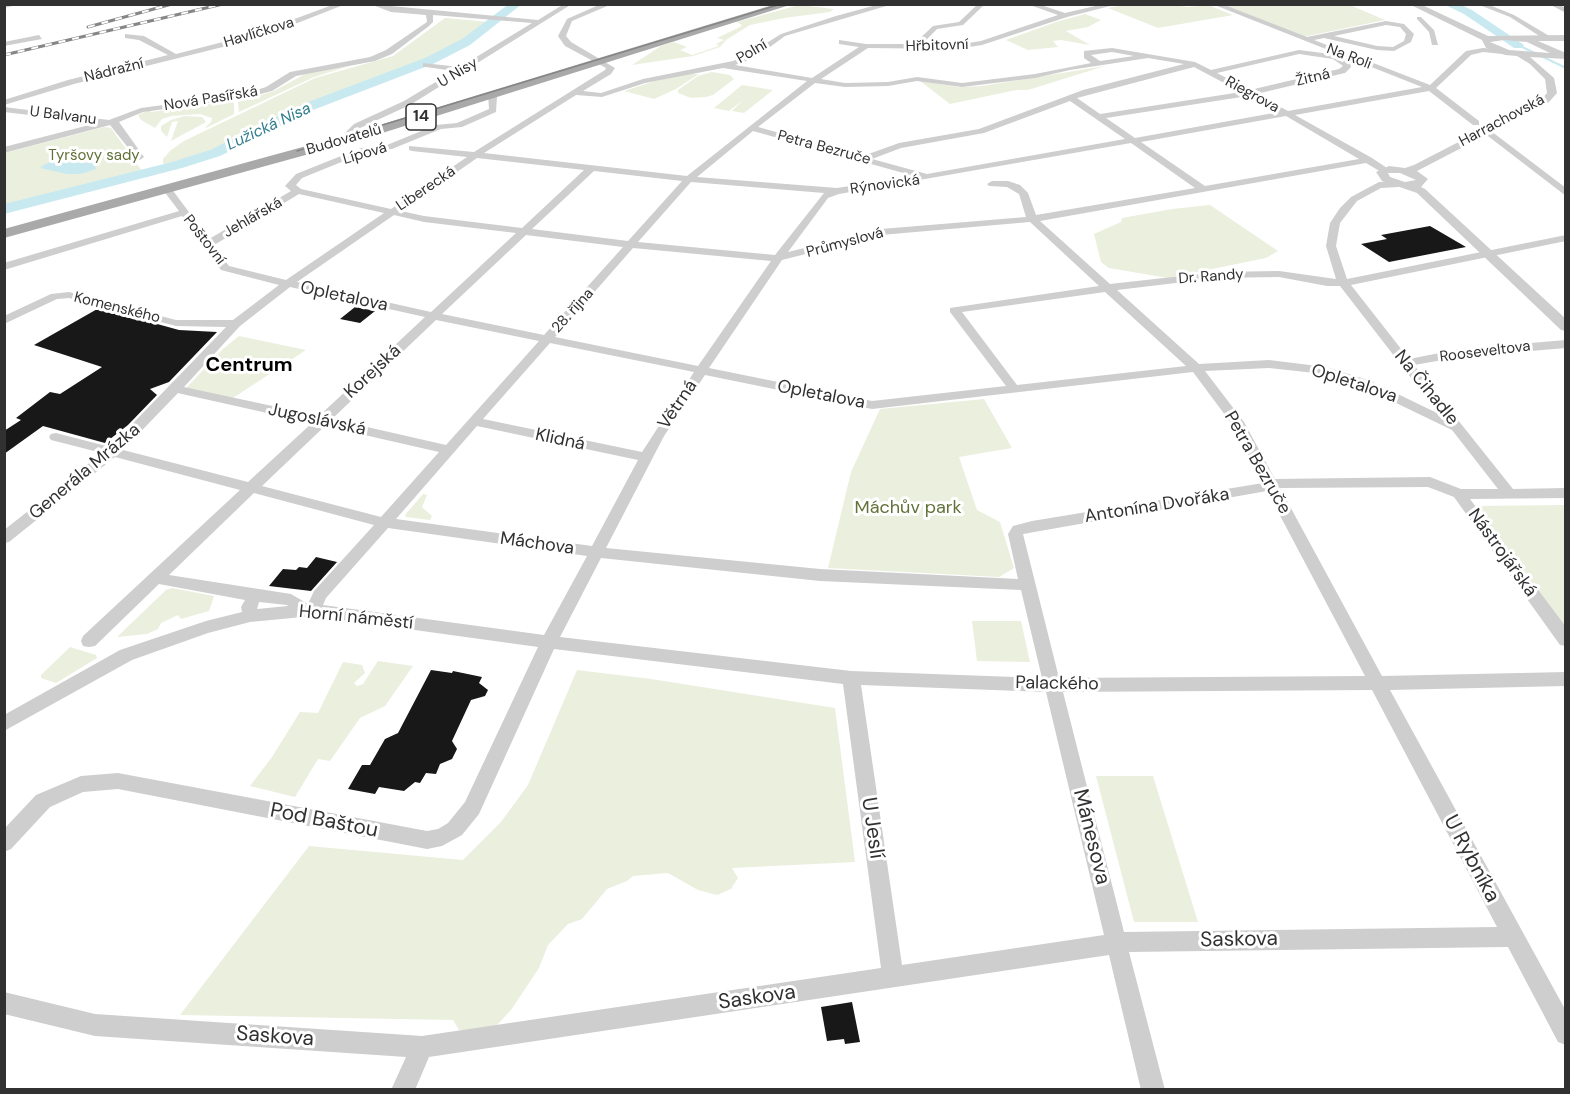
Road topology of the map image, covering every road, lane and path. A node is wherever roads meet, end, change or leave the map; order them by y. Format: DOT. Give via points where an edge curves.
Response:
graph roads {
  1 [pos="18,4"];
  2 [pos="343,4"];
  3 [pos="373,4"];
  4 [pos="569,4"];
  5 [pos="609,4"];
  6 [pos="982,4"];
  7 [pos="1115,4"];
  8 [pos="1215,4"];
  9 [pos="1413,4"];
  10 [pos="1480,4"];
  11 [pos="1552,4"];
  12 [pos="783,5"];
  13 [pos="887,5"];
  14 [pos="1033,5"];
  15 [pos="4,6"];
  16 [pos="453,6"];
  17 [pos="1566,11"];
  18 [pos="429,13"];
  19 [pos="444,14"];
  20 [pos="1065,15"];
  21 [pos="1419,18"];
  22 [pos="540,22"];
  23 [pos="1407,29"];
  24 [pos="1432,31"];
  25 [pos="128,36"];
  26 [pos="1324,36"];
  27 [pos="39,37"];
  28 [pos="1566,38"];
  29 [pos="1305,40"];
  30 [pos="1538,40"];
  31 [pos="1488,41"];
  32 [pos="842,42"];
  33 [pos="1435,43"];
  34 [pos="4,44"];
  35 [pos="866,46"];
  36 [pos="914,48"];
  37 [pos="1546,53"];
  38 [pos="1566,55"];
  39 [pos="175,56"];
  40 [pos="1149,56"];
  41 [pos="1170,59"];
  42 [pos="1533,59"];
  43 [pos="1157,60"];
  44 [pos="601,62"];
  45 [pos="1100,63"];
  46 [pos="1195,64"];
  47 [pos="426,65"];
  48 [pos="725,66"];
  49 [pos="1113,68"];
  50 [pos="464,70"];
  51 [pos="1211,72"];
  52 [pos="812,81"];
  53 [pos="827,83"];
  54 [pos="858,86"];
  55 [pos="1377,88"];
  56 [pos="1431,88"];
  57 [pos="575,93"];
  58 [pos="1249,93"];
  59 [pos="491,96"];
  60 [pos="1071,98"];
  61 [pos="1353,101"];
  62 [pos="4,103"];
  63 [pos="4,108"];
  64 [pos="1286,114"];
  65 [pos="1100,117"];
  66 [pos="111,122"];
  67 [pos="1476,123"];
  68 [pos="751,128"];
  69 [pos="1487,131"];
  70 [pos="355,137"];
  71 [pos="1135,141"];
  72 [pos="412,148"];
  73 [pos="4,150"];
  74 [pos="474,156"];
  75 [pos="140,157"];
  76 [pos="864,159"];
  77 [pos="592,168"];
  78 [pos="1397,174"];
  79 [pos="931,178"];
  80 [pos="689,179"];
  81 [pos="992,184"];
  82 [pos="1202,188"];
  83 [pos="168,190"];
  84 [pos="298,191"];
  85 [pos="837,191"];
  86 [pos="1566,193"];
  87 [pos="183,213"];
  88 [pos="391,213"];
  89 [pos="1032,219"];
  90 [pos="524,232"];
  91 [pos="4,234"];
  92 [pos="1566,238"];
  93 [pos="208,244"];
  94 [pos="632,245"];
  95 [pos="1489,254"];
  96 [pos="778,258"];
  97 [pos="4,267"];
  98 [pos="1343,283"];
  99 [pos="75,284"];
  100 [pos="286,285"];
  101 [pos="1107,288"];
  102 [pos="55,296"];
  103 [pos="433,316"];
  104 [pos="4,321"];
  105 [pos="236,324"];
  106 [pos="1566,327"];
  107 [pos="548,340"];
  108 [pos="1566,344"];
  109 [pos="1405,363"];
  110 [pos="1197,369"];
  111 [pos="700,371"];
  112 [pos="182,390"];
  113 [pos="1015,390"];
  114 [pos="322,420"];
  115 [pos="476,422"];
  116 [pos="1459,428"];
  117 [pos="56,437"];
  118 [pos="452,450"];
  119 [pos="113,452"];
  120 [pos="645,458"];
  121 [pos="1271,486"];
  122 [pos="252,488"];
  123 [pos="1509,493"];
  124 [pos="1566,493"];
  125 [pos="1459,494"];
  126 [pos="386,523"];
  127 [pos="4,538"];
  128 [pos="597,552"];
  129 [pos="157,578"];
  130 [pos="1028,585"];
  131 [pos="255,596"];
  132 [pos="307,610"];
  133 [pos="250,616"];
  134 [pos="1566,640"];
  135 [pos="89,641"];
  136 [pos="550,642"];
  137 [pos="851,678"];
  138 [pos="1566,679"];
  139 [pos="1378,683"];
  140 [pos="1052,685"];
  141 [pos="4,724"];
  142 [pos="4,843"];
  143 [pos="1513,938"];
  144 [pos="1117,943"];
  145 [pos="893,978"];
  146 [pos="4,1003"];
  147 [pos="1566,1034"];
  148 [pos="422,1047"];
  149 [pos="403,1089"];
  150 [pos="1153,1089"];
  1 -- 15 [label="street"];
  2 -- 39 [label="street, Havlíčkova" via="282,27"];
  3 -- 18 [label="street"];
  4 -- 22 [label="street, U Nisy"];
  5 -- 44 [label="street" via="569,20 562,36 568,44"];
  6 -- 36 [label="street" via="961,24 935,27"];
  7 -- 20 [label="street, Hřbitovní"];
  8 -- 29 [label="street, Na Roli"];
  9 -- 31 [label="street"];
  10 -- 30 [label="street" via="1512,16"];
  11 -- 17 [label="street"];
  12 -- 44 [label="main road, Budovatelů / 14"];
  13 -- 48 [label="street, Polní" via="783,34 752,56"];
  14 -- 20 [label="street, Hřbitovní"];
  16 -- 19 [label="street"];
  18 -- 19 [label="street"];
  18 -- 66 [label="street, Nová Pasířská" via="427,25 372,59 308,70 256,93 153,108"];
  19 -- 22 [label="street"];
  20 -- 36 [label="street, Hřbitovní" via="982,44"];
  21 -- 24 [label="street"];
  22 -- 50 [label="street, U Nisy"];
  23 -- 24 [label="street"];
  23 -- 26 [label="street" via="1386,23"];
  23 -- 26 [label="street" via="1407,42 1394,49"];
  24 -- 33 [label="street"];
  25 -- 39 [label="street, Nádražní" via="141,38"];
  26 -- 29 [label="street"];
  27 -- 34 [label="street"];
  28 -- 30 [label="street"];
  29 -- 56 [label="street, Na Roli"];
  30 -- 31 [label="street" via="1509,37"];
  30 -- 37 [label="street"];
  31 -- 42 [label="street, Harrachovská" via="1502,52"];
  31 -- 56 [label="street" via="1462,58"];
  32 -- 35 [label="street, Hřbitovní"];
  35 -- 36 [label="street, Hřbitovní"];
  35 -- 52 [label="street, 28. října"];
  37 -- 38 [label="street"];
  37 -- 42 [label="street"];
  39 -- 62 [label="street, Nádražní"];
  40 -- 41 [label="street, Riegrova"];
  40 -- 45 [label="street"];
  40 -- 45 [label="street, Riegrova" via="1087,52 1088,58"];
  41 -- 43 [label="street"];
  41 -- 46 [label="street, Riegrova"];
  42 -- 69 [label="street, Harrachovská" via="1549,78 1552,93 1537,106"];
  44 -- 57 [label="street, Liberecká" via="610,70"];
  44 -- 59 [label="main road, Budovatelů / 14"];
  45 -- 49 [label="street"];
  45 -- 54 [label="street" via="983,84 917,79"];
  46 -- 51 [label="street, Riegrova"];
  46 -- 60 [label="street"];
  47 -- 50 [label="street"];
  48 -- 52 [label="street"];
  48 -- 57 [label="street, Polní" via="643,81 602,95"];
  50 -- 70 [label="street, U Nisy" via="357,126 350,132"];
  51 -- 58 [label="street, Riegrova"];
  51 -- 58 [label="street, Žitná" via="1299,52 1335,57 1347,63 1342,71"];
  52 -- 53 [label="street"];
  52 -- 68 [label="street, 28. října"];
  53 -- 54 [label="street"];
  53 -- 54 [label="street"];
  55 -- 61 [label="street, Rýnovická" via="1345,96"];
  56 -- 61 [label="street, Rýnovická"];
  56 -- 67 [label="street, Na Roli"];
  57 -- 74 [label="street, Liberecká"];
  58 -- 64 [label="street, Riegrova"];
  58 -- 65 [label="street, Žitná"];
  59 -- 70 [label="main road, Budovatelů / 14"];
  59 -- 84 [label="street, Lípová" via="493,110 389,147 364,150 299,176 290,186"];
  60 -- 65 [label="street"];
  60 -- 76 [label="street" via="981,131 899,146"];
  61 -- 64 [label="street, Rýnovická"];
  63 -- 66 [label="street, U Balvanu"];
  64 -- 71 [label="street, Rýnovická"];
  64 -- 78 [label="street, Riegrova"];
  65 -- 71 [label="street"];
  66 -- 73 [label="street, Nová Pasířská"];
  66 -- 75 [label="street, U Balvanu"];
  68 -- 76 [label="street, Petra Bezruče"];
  68 -- 80 [label="street, 28. října"];
  69 -- 78 [label="street, Harrachovská"];
  69 -- 86 [label="street"];
  70 -- 83 [label="main road, Budovatelů / 14"];
  71 -- 79 [label="street, Rýnovická"];
  71 -- 82 [label="street"];
  72 -- 74 [label="street, Rýnovická"];
  74 -- 77 [label="street, Rýnovická"];
  74 -- 88 [label="street, Liberecká"];
  76 -- 79 [label="street, Petra Bezruče"];
  77 -- 80 [label="street, Rýnovická"];
  77 -- 90 [label="street, Korejská"];
  78 -- 78 [label="street, Riegrova" via="1401,184"];
  78 -- 82 [label="street, Průmyslová"];
  78 -- 95 [label="street, Riegrova"];
  78 -- 98 [label="street, Harrachovská" via="1354,199 1335,224 1331,246"];
  79 -- 85 [label="street, Rýnovická"];
  80 -- 85 [label="street, Rýnovická"];
  80 -- 94 [label="street, 28. října"];
  81 -- 89 [label="street, Petra Bezruče" via="1017,188"];
  82 -- 89 [label="street, Průmyslová"];
  83 -- 87 [label="street, Poštovní"];
  83 -- 91 [label="main road, Budovatelů / 14"];
  84 -- 88 [label="street"];
  84 -- 93 [label="street, Jehlářská"];
  85 -- 96 [label="street, Větrná" via="825,196"];
  87 -- 93 [label="street, Poštovní"];
  87 -- 97 [label="street"];
  88 -- 90 [label="street, Průmyslová"];
  88 -- 100 [label="street, Liberecká"];
  89 -- 96 [label="street, Průmyslová" via="881,232"];
  89 -- 101 [label="street, Petra Bezruče"];
  90 -- 94 [label="street, Průmyslová"];
  90 -- 103 [label="street, Korejská"];
  92 -- 95 [label="street, Dr. Randy"];
  93 -- 100 [label="street, Poštovní" via="225,268"];
  94 -- 96 [label="street, Průmyslová"];
  94 -- 107 [label="street, 28. října"];
  95 -- 98 [label="street, Dr. Randy"];
  95 -- 106 [label="street, Riegrova"];
  96 -- 111 [label="street, Větrná"];
  98 -- 101 [label="street, Dr. Randy" via="1279,274 1236,274"];
  98 -- 109 [label="street, Na Čihadle"];
  99 -- 102 [label="street"];
  100 -- 103 [label="street, Opletalova"];
  100 -- 105 [label="street, Liberecká"];
  101 -- 110 [label="street, Petra Bezruče"];
  101 -- 113 [label="street, Dr. Randy" via="954,310"];
  102 -- 104 [label="street, Komenského"];
  102 -- 105 [label="street, Komenského" via="88,299 176,323"];
  103 -- 107 [label="street, Opletalova"];
  103 -- 114 [label="street, Korejská"];
  105 -- 119 [label="street, Generála Mrázka"];
  107 -- 111 [label="street, Opletalova"];
  107 -- 115 [label="street, 28. října"];
  108 -- 109 [label="street, Rooseveltova" via="1460,353"];
  109 -- 116 [label="street, Na Čihadle"];
  110 -- 113 [label="street, Opletalova"];
  110 -- 116 [label="street, Opletalova" via="1269,364 1326,371 1377,388"];
  110 -- 121 [label="street, Petra Bezruče" via="1237,422"];
  111 -- 113 [label="street, Opletalova" via="872,405"];
  111 -- 120 [label="street, Větrná"];
  112 -- 114 [label="street, Jugoslávská"];
  114 -- 118 [label="street, Jugoslávská"];
  114 -- 122 [label="street, Korejská"];
  115 -- 118 [label="street, 28. října"];
  115 -- 120 [label="street, Klidná"];
  116 -- 123 [label="street, Na Čihadle"];
  117 -- 119 [label="street, Máchova"];
  118 -- 126 [label="street, 28. října"];
  119 -- 122 [label="street, Máchova"];
  119 -- 127 [label="street, Generála Mrázka"];
  120 -- 128 [label="street, Větrná"];
  121 -- 125 [label="street, Antonína Dvořáka" via="1281,482 1430,482"];
  121 -- 130 [label="street, Antonína Dvořáka" via="1022,528 1015,534"];
  121 -- 139 [label="street, Petra Bezruče"];
  122 -- 126 [label="street, Máchova"];
  122 -- 129 [label="street, Korejská"];
  123 -- 124 [label="street, Nástrojářská"];
  123 -- 125 [label="street, Nástrojářská"];
  125 -- 134 [label="street, Nástrojářská"];
  126 -- 128 [label="street, Máchova"];
  126 -- 132 [label="street, 28. října"];
  128 -- 130 [label="street, Máchova" via="820,575"];
  128 -- 136 [label="street, Větrná"];
  129 -- 131 [label="street"];
  129 -- 135 [label="street, Korejská"];
  130 -- 140 [label="street, Mánesova"];
  131 -- 132 [label="street" via="291,600"];
  131 -- 133 [label="street" via="249,607"];
  132 -- 133 [label="street, Horní náměstí"];
  132 -- 136 [label="street, Horní náměstí"];
  133 -- 141 [label="street, Horní náměstí" via="126,655"];
  136 -- 137 [label="street, Palackého"];
  136 -- 142 [label="street, Pod Baštou" via="472,808 455,829 442,837 427,840 118,781 81,784 43,801"];
  137 -- 140 [label="street, Palackého"];
  137 -- 145 [label="street, U Jeslí"];
  138 -- 139 [label="street, Palackého"];
  139 -- 140 [label="street, Palackého"];
  139 -- 143 [label="street, U Rybníka"];
  140 -- 144 [label="street, Mánesova"];
  143 -- 144 [label="street, Saskova"];
  143 -- 147 [label="street, U Rybníka"];
  144 -- 145 [label="street, Saskova"];
  144 -- 150 [label="street, Mánesova"];
  145 -- 148 [label="street, Saskova"];
  146 -- 148 [label="street, Saskova" via="95,1025"];
  148 -- 149 [label="street"];
}
